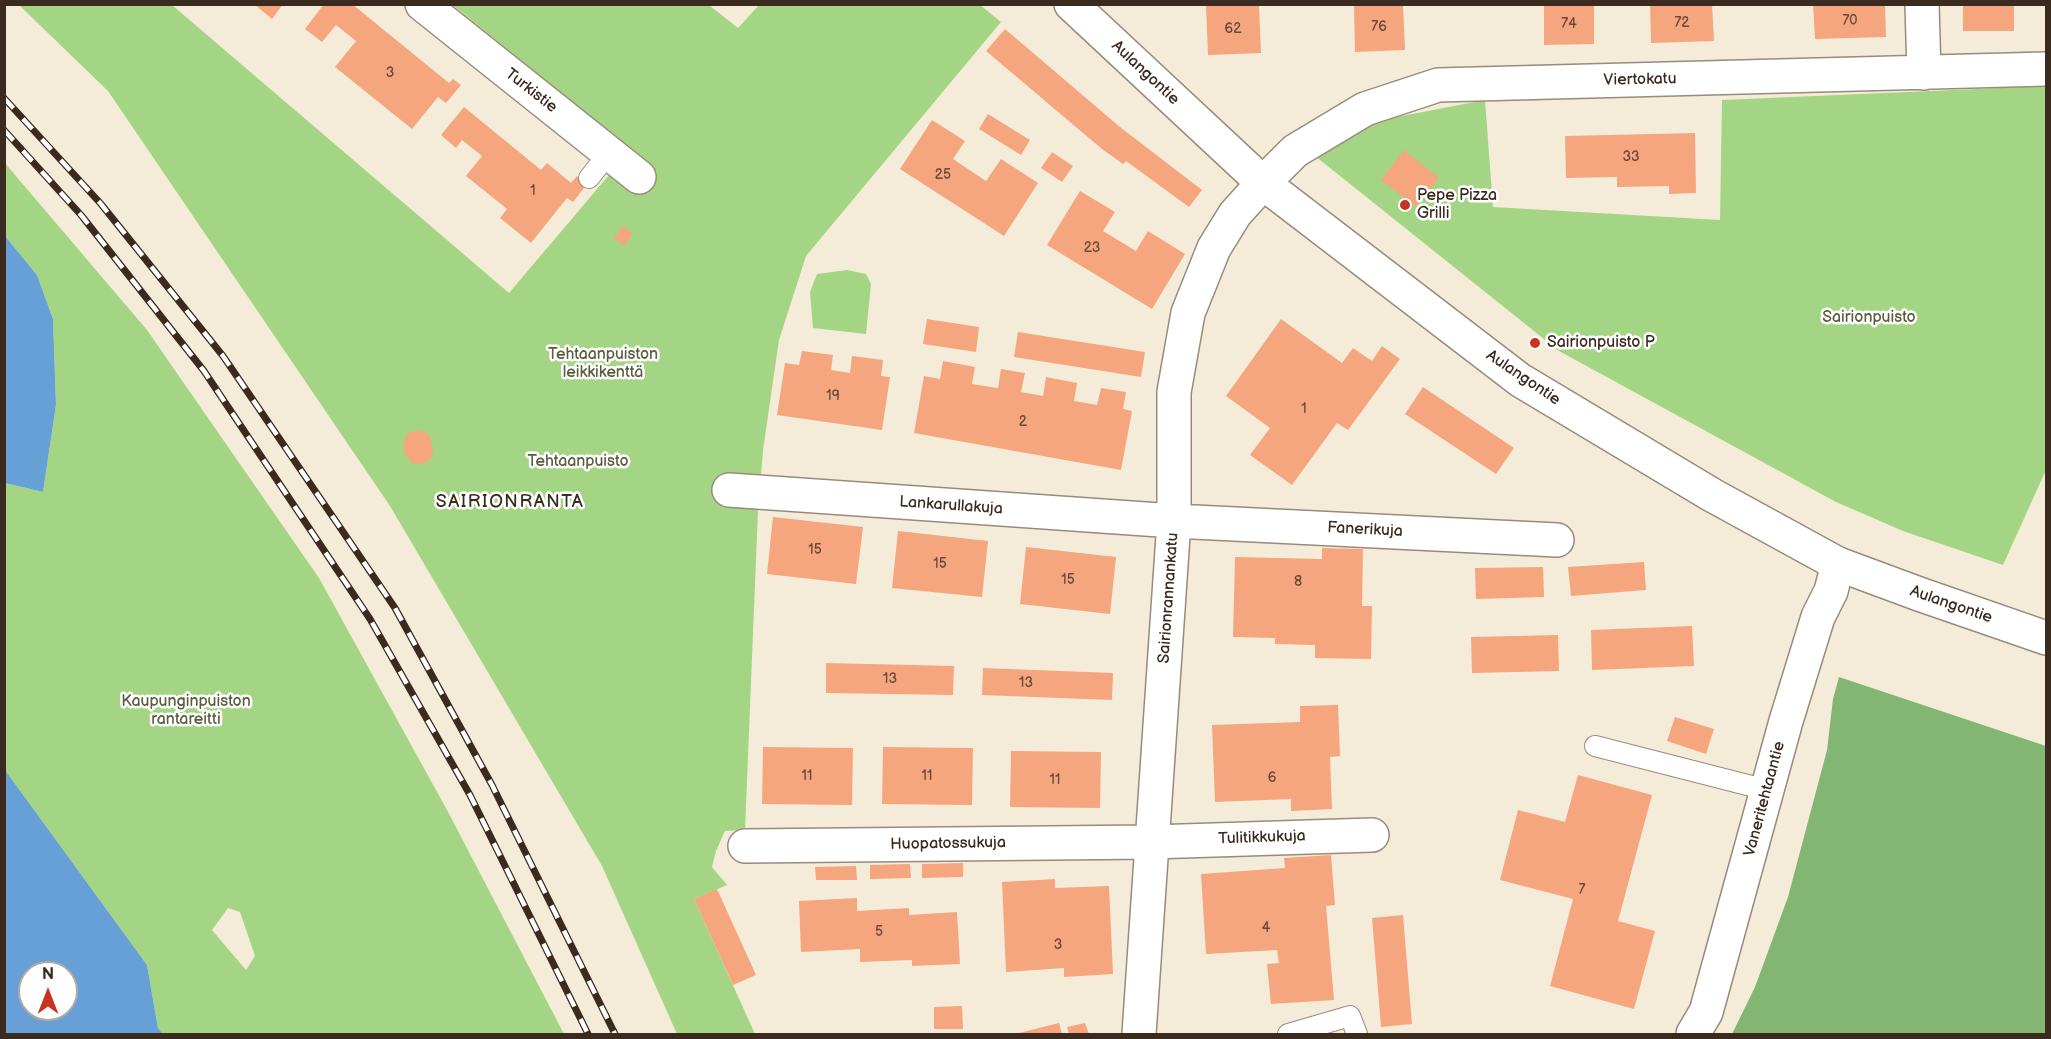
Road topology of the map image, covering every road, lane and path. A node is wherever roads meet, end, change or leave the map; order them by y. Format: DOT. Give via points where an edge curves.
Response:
graph roads {
  1 [pos="422,4"];
  2 [pos="1071,4"];
  3 [pos="1922,4"];
  4 [pos="2046,69"];
  5 [pos="1924,73"];
  6 [pos="609,153"];
  7 [pos="639,177"];
  8 [pos="589,178"];
  9 [pos="1263,183"];
  10 [pos="729,490"];
  11 [pos="1174,521"];
  12 [pos="1557,540"];
  13 [pos="1838,564"];
  14 [pos="2046,638"];
  15 [pos="1595,746"];
  16 [pos="1767,790"];
  17 [pos="1372,835"];
  18 [pos="1151,842"];
  19 [pos="745,846"];
  20 [pos="1139,1035"];
  21 [pos="1288,1035"];
  22 [pos="1357,1035"];
  23 [pos="1693,1035"];
  1 -- 6 [label="street, Turkistie"];
  2 -- 9 [label="street, Aulangontie"];
  3 -- 5 [label="street"];
  4 -- 5 [label="street, Viertokatu"];
  5 -- 9 [label="street, Viertokatu" via="1438,85 1365,109 1295,151"];
  6 -- 7 [label="street, Turkistie"];
  6 -- 8 [label="lane"];
  9 -- 11 [label="street, Sairionrannankatu" via="1235,214 1214,248 1188,314 1174,392"];
  9 -- 13 [label="street, Aulangontie" via="1521,380 1712,495"];
  10 -- 11 [label="street, Lankarullakuja"];
  11 -- 12 [label="street, Fanerikuja"];
  11 -- 18 [label="street, Sairionrannankatu"];
  13 -- 14 [label="street, Aulangontie"];
  13 -- 16 [label="street, Vaneritehtaantie" via="1795,690"];
  15 -- 16 [label="lane"];
  16 -- 23 [label="street, Vaneritehtaantie" via="1706,1012"];
  17 -- 18 [label="street, Tulitikkukuja"];
  18 -- 19 [label="street, Huopatossukuja"];
  18 -- 20 [label="street, Sairionrannankatu"];
  21 -- 22 [label="lane" via="1350,1016"];
}
